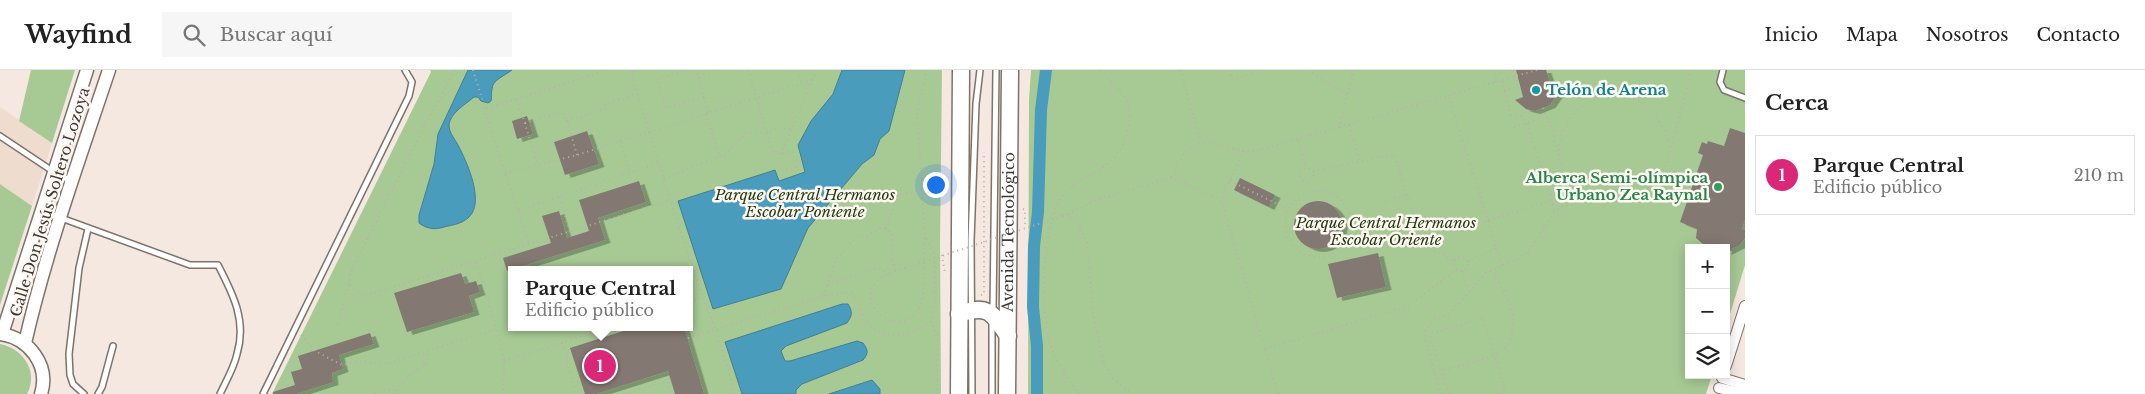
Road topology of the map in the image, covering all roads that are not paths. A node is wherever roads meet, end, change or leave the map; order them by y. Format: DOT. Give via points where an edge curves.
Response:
graph roads {
  1 [pos="87,70"];
  2 [pos="108,70"];
  3 [pos="405,70"];
  4 [pos="961,70"];
  5 [pos="980,70"];
  6 [pos="996,70"];
  7 [pos="1010,70"];
  8 [pos="1723,70"];
  9 [pos="1745,98"];
  10 [pos="0,136"];
  11 [pos="54,172"];
  12 [pos="72,181"];
  13 [pos="42,211"];
  14 [pos="61,218"];
  15 [pos="88,228"];
  16 [pos="1745,306"];
  17 [pos="966,312"];
  18 [pos="993,315"];
  19 [pos="1,334"];
  20 [pos="1008,336"];
  21 [pos="25,343"];
  22 [pos="113,346"];
  23 [pos="1730,353"];
  24 [pos="1721,384"];
  25 [pos="1745,385"];
  26 [pos="43,392"];
  27 [pos="84,394"];
  28 [pos="98,394"];
  29 [pos="220,394"];
  30 [pos="263,394"];
  31 [pos="959,394"];
  32 [pos="972,394"];
  33 [pos="992,394"];
  34 [pos="1007,394"];
  35 [pos="1745,394"];
  1 -- 11 [label="street, Calle Don Jesús Soltero Lozoya"];
  2 -- 12 [label="street, Calle Don Jesús Soltero Lozoya"];
  3 -- 30 [label="lane" via="412,82 409,96"];
  4 -- 17 [label="main road"];
  5 -- 17 [label="lane"];
  6 -- 18 [label="lane"];
  7 -- 20 [label="main road, Avenida Tecnológico"];
  8 -- 9 [label="lane" via="1720,82 1724,90"];
  10 -- 11 [label="lane"];
  11 -- 12 [label="lane"];
  11 -- 13 [label="street, Calle Don Jesús Soltero Lozoya"];
  12 -- 14 [label="street, Calle Don Jesús Soltero Lozoya"];
  13 -- 14 [label="lane"];
  13 -- 19 [label="street, Calle Don Jesús Soltero Lozoya"];
  14 -- 15 [label="lane"];
  14 -- 21 [label="street, Calle Don Jesús Soltero Lozoya"];
  15 -- 27 [label="lane" via="79,268 69,354 73,384"];
  15 -- 29 [label="lane" via="190,266 218,265 241,320 238,354"];
  16 -- 23 [label="street"];
  17 -- 18 [label="main road" via="982,309"];
  17 -- 31 [label="main road"];
  17 -- 32 [label="lane"];
  18 -- 20 [label="main road"];
  18 -- 33 [label="lane"];
  19 -- 21 [label="street"];
  20 -- 34 [label="main road, Avenida Tecnológico"];
  21 -- 26 [label="street" via="40,363"];
  22 -- 28 [label="lane"];
  24 -- 25 [label="street"];
  24 -- 35 [label="street"];
}
